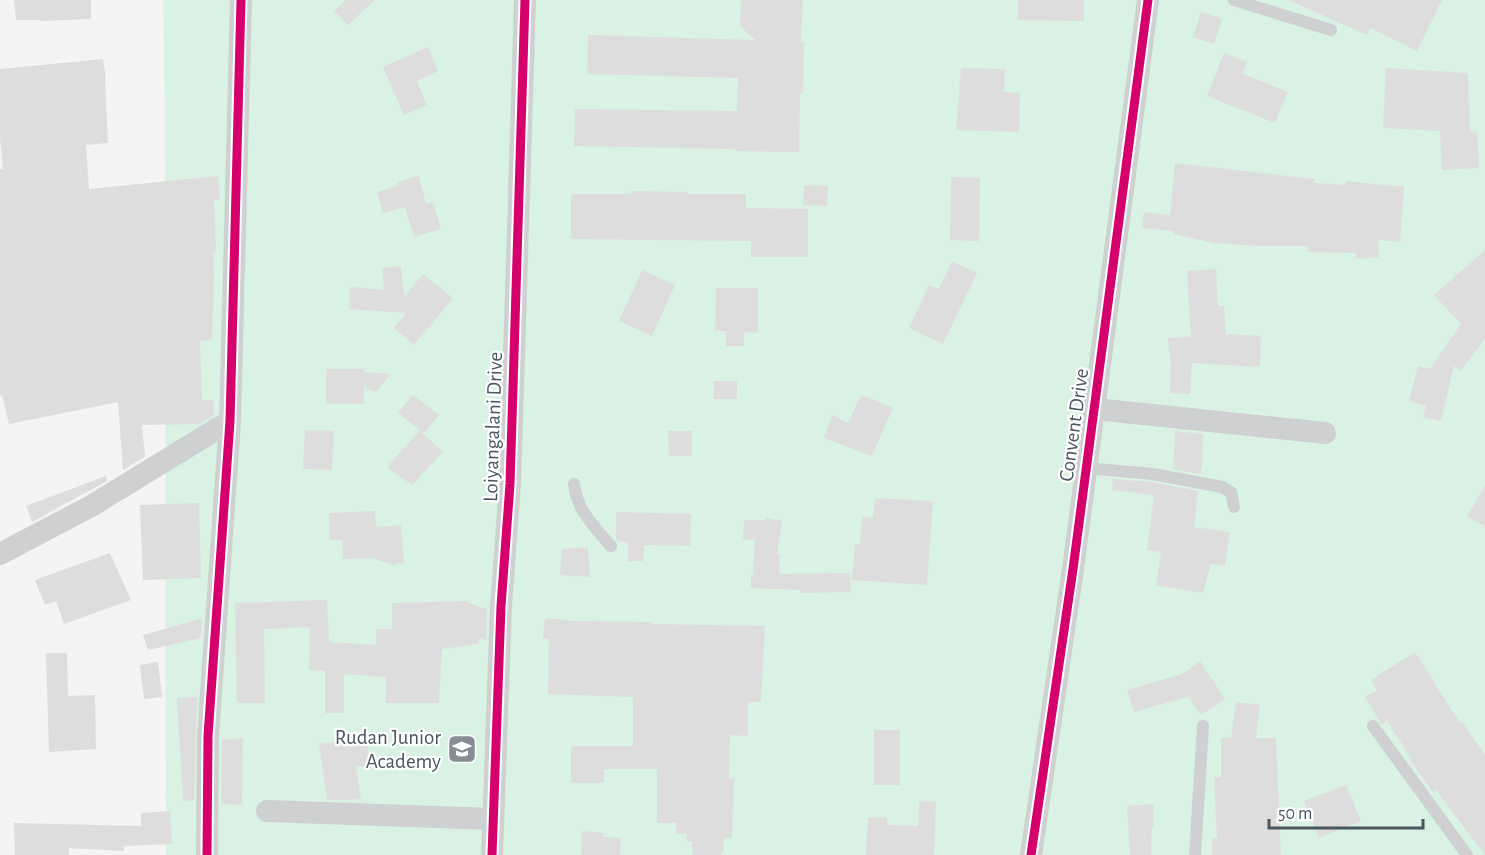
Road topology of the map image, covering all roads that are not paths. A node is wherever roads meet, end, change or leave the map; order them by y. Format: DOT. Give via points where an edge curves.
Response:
graph roads {
  1 [pos="241,0"];
  2 [pos="525,0"];
  3 [pos="1148,0"];
  4 [pos="1234,0"];
  5 [pos="1331,30"];
  6 [pos="1095,409"];
  7 [pos="230,421"];
  8 [pos="1325,433"];
  9 [pos="1086,468"];
  10 [pos="574,484"];
  11 [pos="1234,507"];
  12 [pos="611,546"];
  13 [pos="0,554"];
  14 [pos="1203,726"];
  15 [pos="1373,726"];
  16 [pos="267,811"];
  17 [pos="493,819"];
  18 [pos="207,855"];
  19 [pos="492,855"];
  20 [pos="1031,855"];
  21 [pos="1196,855"];
  22 [pos="1467,855"];
  1 -- 7 [label="street"];
  2 -- 17 [label="street, Loiyangalani Drive" via="510,484"];
  3 -- 6 [label="street, Convent Drive"];
  4 -- 5 [label="lane"];
  6 -- 8 [label="street"];
  6 -- 9 [label="street, Convent Drive"];
  7 -- 13 [label="street" via="93,505"];
  7 -- 18 [label="street" via="208,736"];
  9 -- 11 [label="lane" via="1153,474 1222,487 1231,492"];
  9 -- 20 [label="street, Convent Drive"];
  10 -- 12 [label="lane" via="581,508"];
  14 -- 21 [label="lane"];
  15 -- 22 [label="lane"];
  16 -- 17 [label="street"];
  17 -- 19 [label="street, Loiyangalani Drive"];
}
